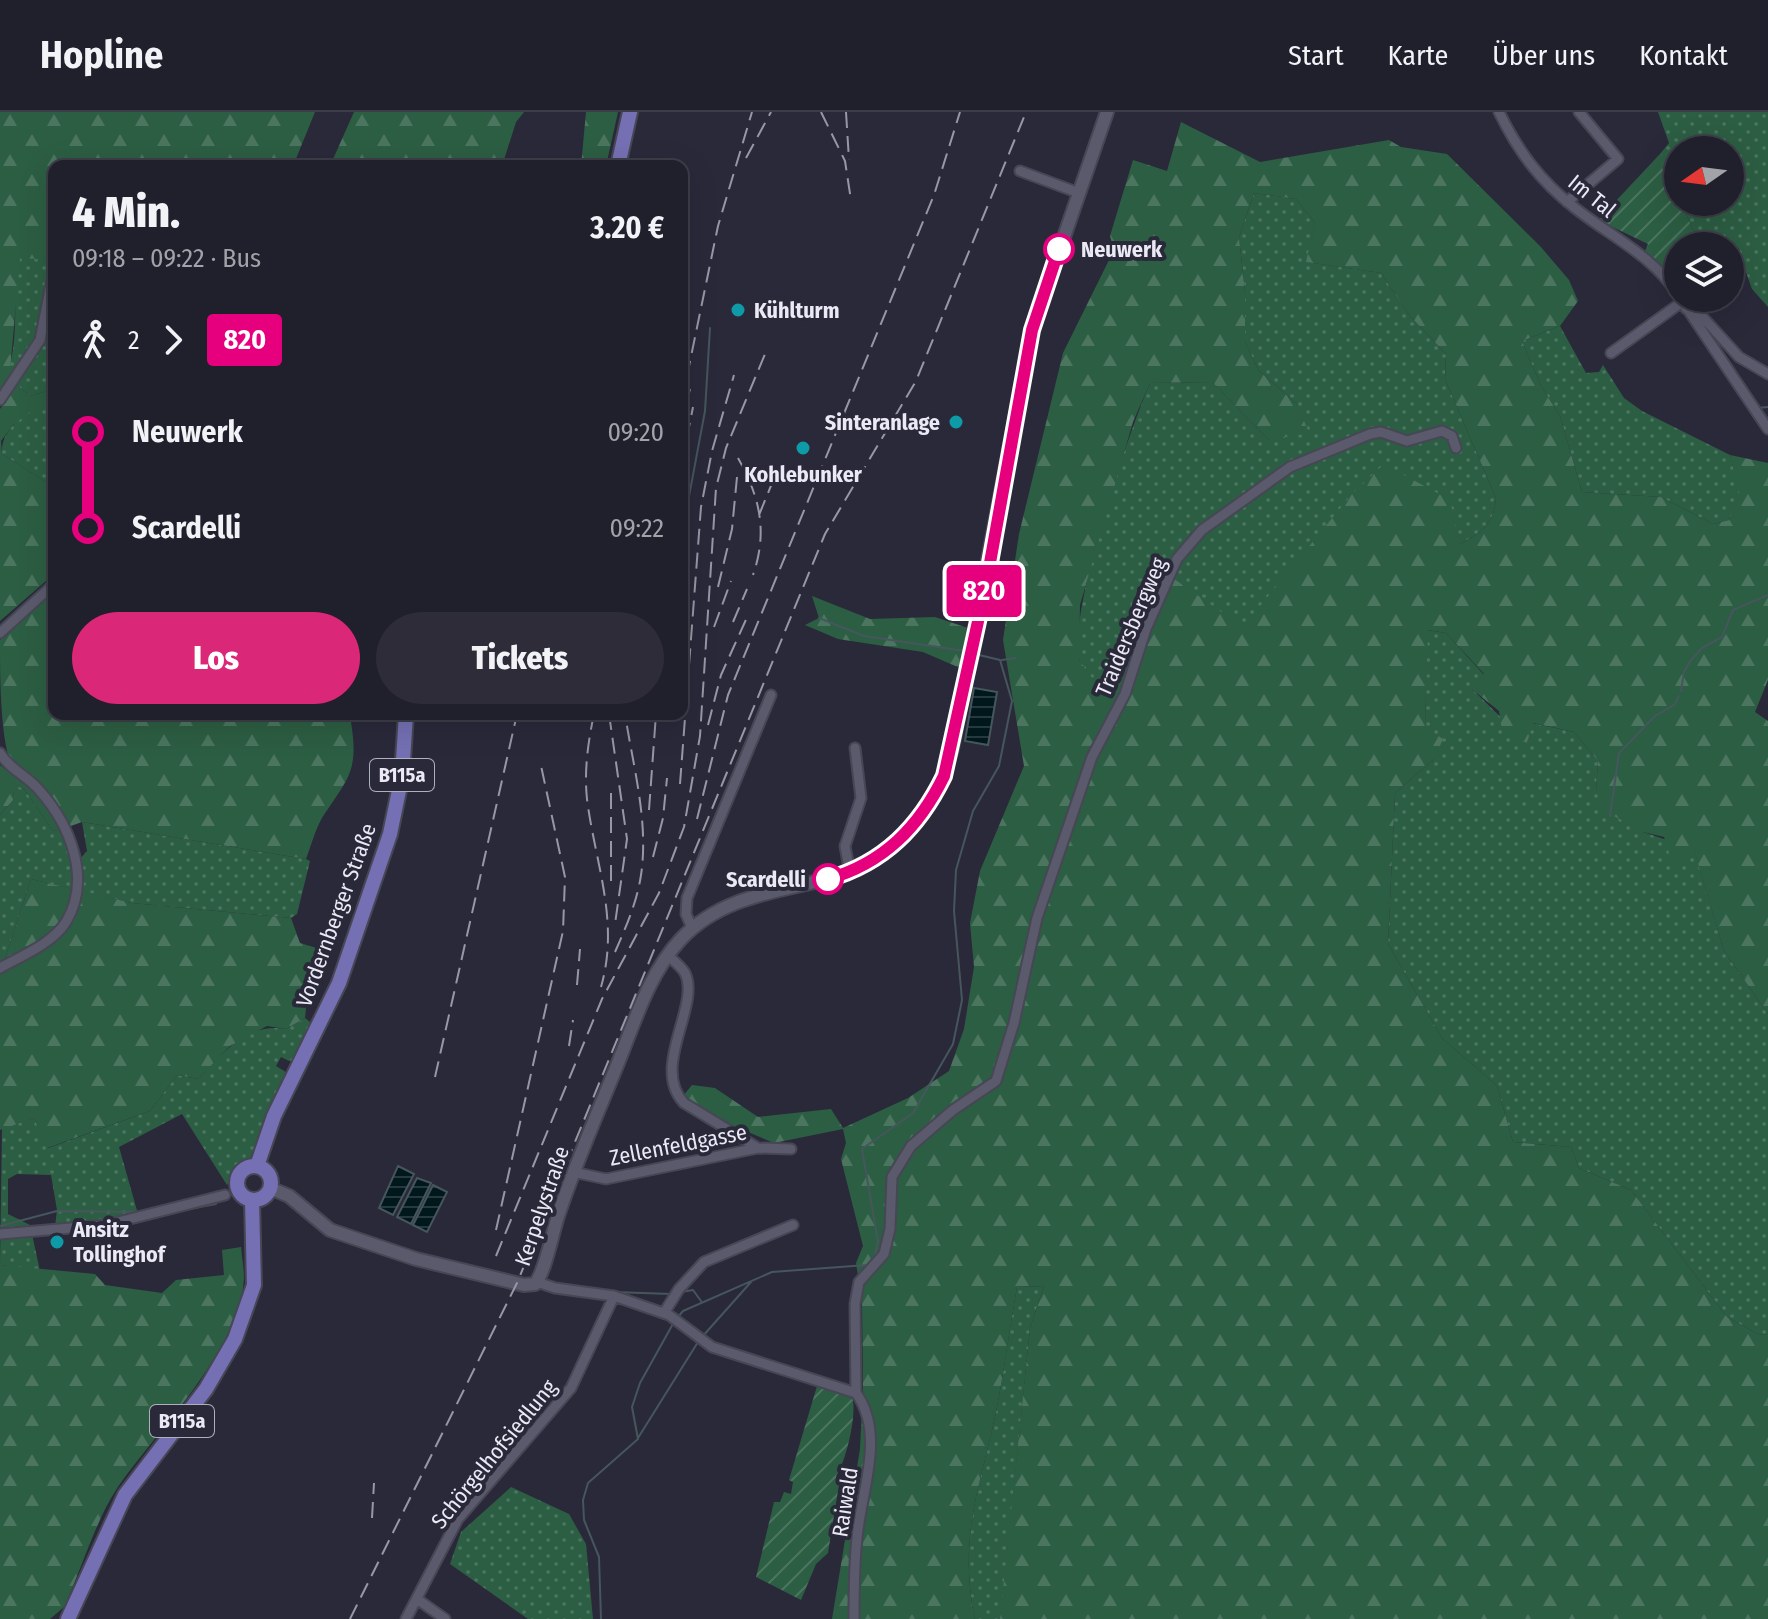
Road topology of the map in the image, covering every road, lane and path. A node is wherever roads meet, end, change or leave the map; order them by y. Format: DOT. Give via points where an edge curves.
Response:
graph roads {
  1 [pos="630,112"];
  2 [pos="1107,112"];
  3 [pos="1499,112"];
  4 [pos="1579,112"];
  5 [pos="619,160"];
  6 [pos="1020,171"];
  7 [pos="1079,193"];
  8 [pos="1567,202"];
  9 [pos="1664,272"];
  10 [pos="48,299"];
  11 [pos="1666,312"];
  12 [pos="1688,312"];
  13 [pos="1698,312"];
  14 [pos="1611,353"];
  15 [pos="1768,374"];
  16 [pos="0,400"];
  17 [pos="1768,429"];
  18 [pos="1456,448"];
  19 [pos="48,589"];
  20 [pos="0,633"];
  21 [pos="771,695"];
  22 [pos="406,720"];
  23 [pos="855,748"];
  24 [pos="0,753"];
  25 [pos="850,873"];
  26 [pos="692,928"];
  27 [pos="667,955"];
  28 [pos="0,968"];
  29 [pos="1014,1023"];
  30 [pos="758,1148"];
  31 [pos="791,1149"];
  32 [pos="257,1166"];
  33 [pos="573,1172"];
  34 [pos="270,1188"];
  35 [pos="231,1193"];
  36 [pos="252,1200"];
  37 [pos="793,1225"];
  38 [pos="0,1234"];
  39 [pos="537,1282"];
  40 [pos="614,1296"];
  41 [pos="667,1314"];
  42 [pos="856,1393"];
  43 [pos="417,1599"];
  44 [pos="68,1619"];
  45 [pos="406,1619"];
  46 [pos="445,1619"];
  47 [pos="854,1619"];
  1 -- 5 [label="main road"];
  2 -- 7 [label="main road, Kerpelystraße"];
  3 -- 8 [label="street, Im Tal" via="1524,160"];
  4 -- 8 [label="street" via="1618,159"];
  6 -- 7 [label="street"];
  7 -- 25 [label="main road, Kerpelystraße" via="1032,330 952,749 931,803 898,842"];
  8 -- 9 [label="street, Im Tal"];
  10 -- 16 [label="street" via="40,340"];
  11 -- 14 [label="street"];
  12 -- 17 [label="street, Im Tal"];
  13 -- 15 [label="street, Im Tal" via="1739,357"];
  18 -- 29 [label="street, Traidersbergweg" via="1452,436 1442,431 1407,441 1381,432 1331,448 1254,492 1202,530 1177,559 1125,694 1092,757 1037,918"];
  19 -- 20 [label="street"];
  21 -- 26 [label="street" via="687,898"];
  22 -- 32 [label="main road, Vordernberger Straße / B115a" via="402,776 390,834 339,983 274,1116"];
  23 -- 25 [label="street" via="861,798 845,846"];
  24 -- 28 [label="street" via="55,809 67,829 77,869 65,924"];
  25 -- 26 [label="main road, Kerpelystraße" via="748,898"];
  26 -- 27 [label="main road, Kerpelystraße"];
  27 -- 30 [label="street" via="687,980 673,1059 676,1093"];
  27 -- 33 [label="main road, Kerpelystraße"];
  29 -- 42 [label="street, Raiwald" via="996,1081 911,1146 892,1177 884,1254 859,1282 855,1304"];
  30 -- 31 [label="street, Zellenfeldgasse"];
  30 -- 33 [label="street, Zellenfeldgasse" via="606,1179"];
  32 -- 34 [label="main road" via="269,1174"];
  32 -- 35 [label="main road" via="243,1169"];
  33 -- 39 [label="main road, Kerpelystraße"];
  34 -- 36 [label="main road"];
  34 -- 39 [label="main road, Kerpelystraße" via="289,1196 330,1230 377,1247 524,1285"];
  35 -- 36 [label="main road"];
  35 -- 38 [label="street" via="106,1225"];
  36 -- 44 [label="main road, B115a" via="254,1285 235,1339 206,1389 125,1495"];
  37 -- 41 [label="street" via="704,1262 679,1289"];
  39 -- 40 [label="street"];
  40 -- 41 [label="street"];
  40 -- 43 [label="street, Schörgelhofsiedlung" via="571,1388 458,1519"];
  41 -- 42 [label="street" via="712,1347"];
  42 -- 47 [label="street, Raiwald" via="869,1417 871,1451 857,1537"];
  43 -- 45 [label="street, Schörgelhofsiedlung"];
  43 -- 46 [label="street"];
}
